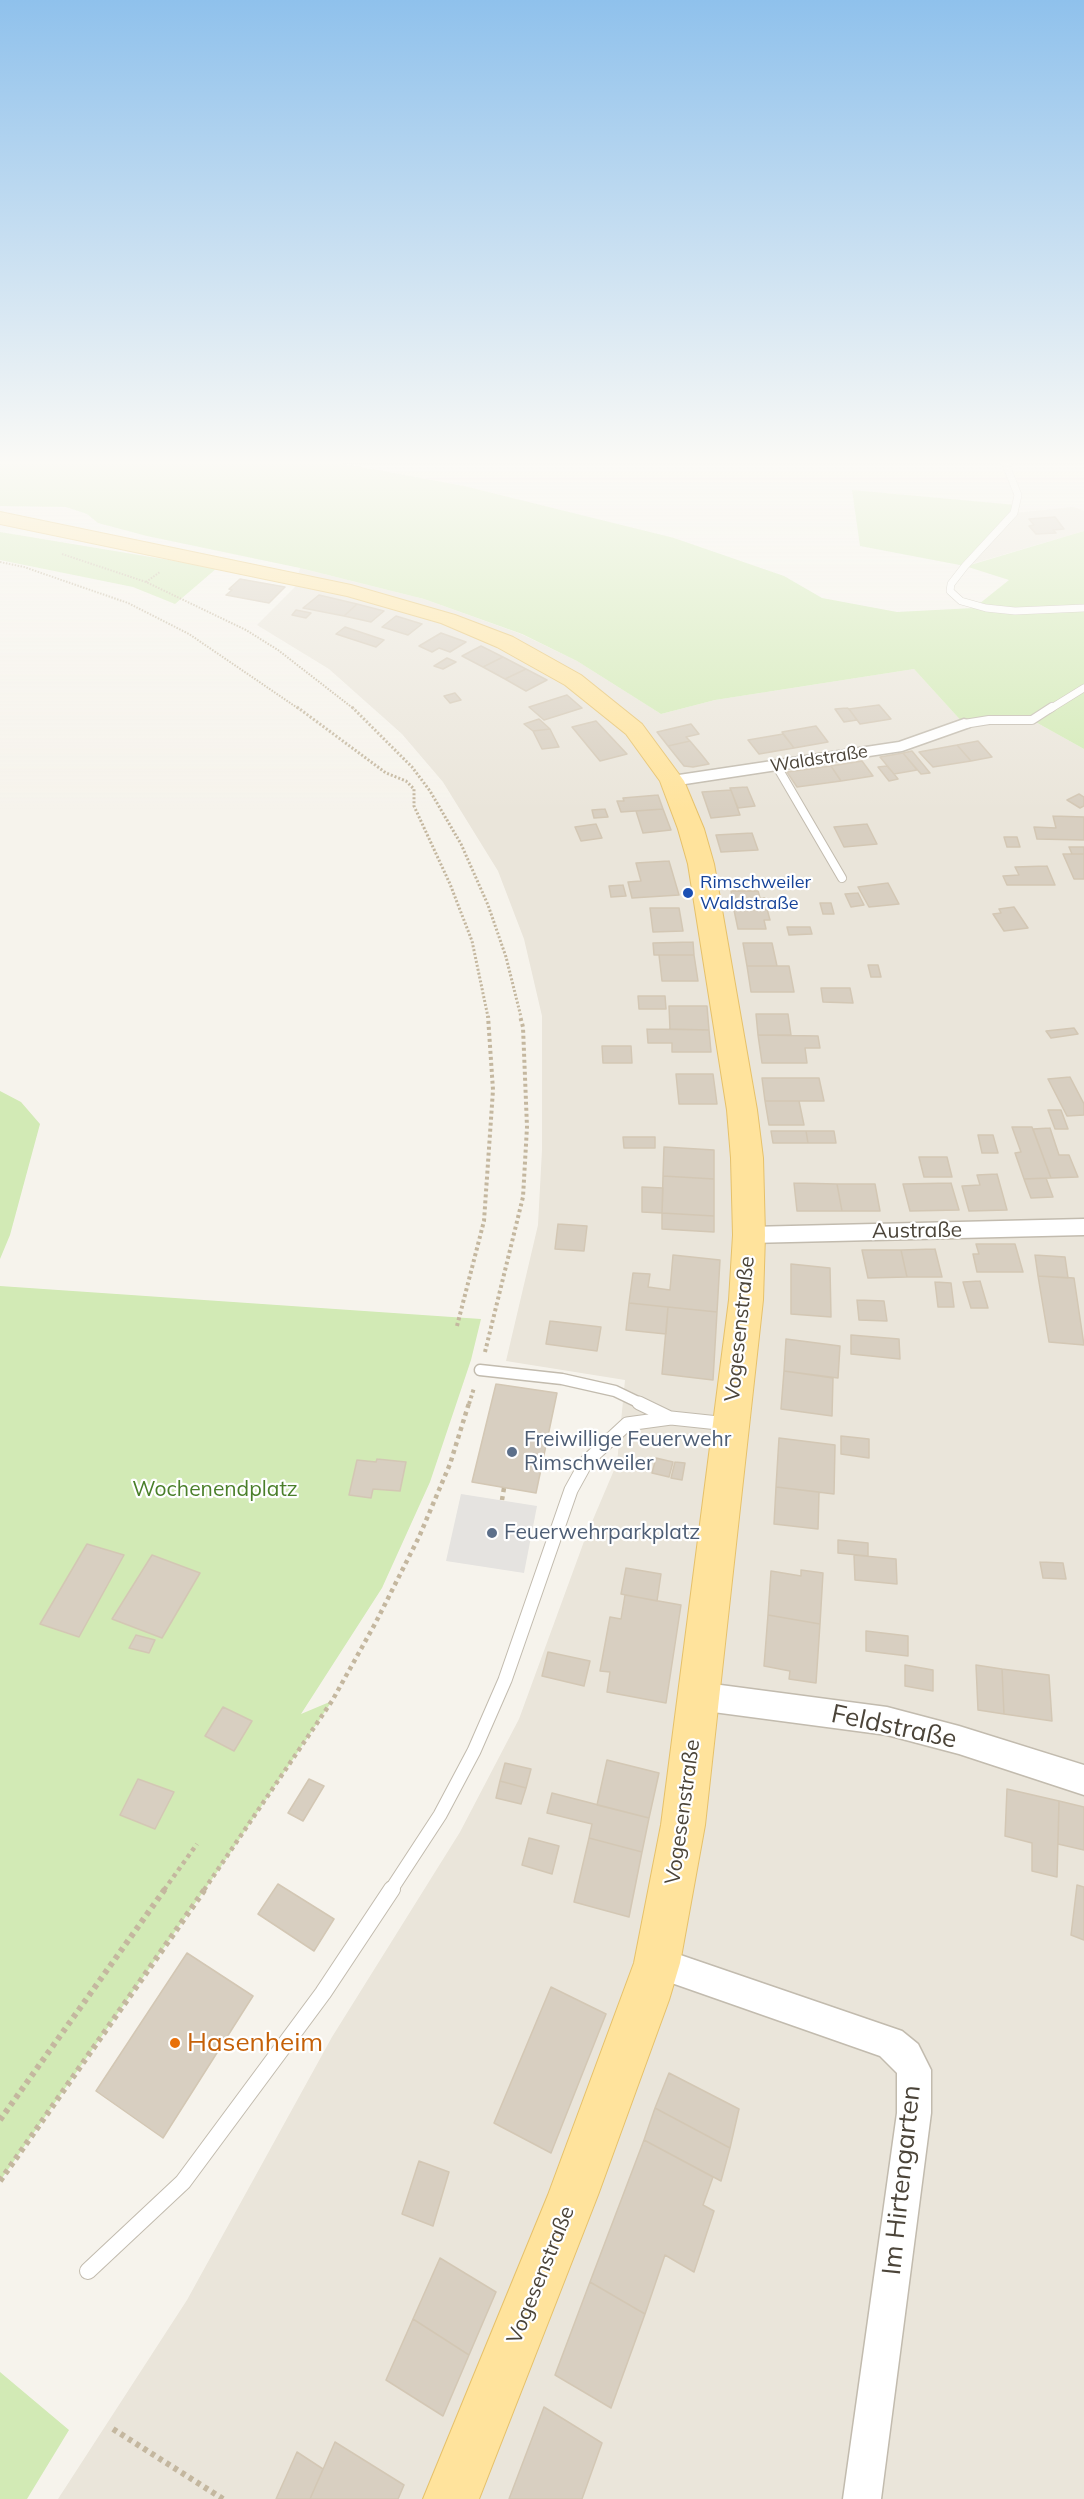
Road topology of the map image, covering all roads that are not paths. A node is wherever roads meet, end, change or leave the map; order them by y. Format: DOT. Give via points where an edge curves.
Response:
graph roads {
  1 [pos="288,579"];
  2 [pos="955,579"];
  3 [pos="1084,608"];
  4 [pos="1084,688"];
  5 [pos="964,724"];
  6 [pos="776,765"];
  7 [pos="672,781"];
  8 [pos="842,878"];
  9 [pos="1084,1227"];
  10 [pos="749,1235"];
  11 [pos="480,1370"];
  12 [pos="671,1418"];
  13 [pos="730,1424"];
  14 [pos="698,1696"];
  15 [pos="1084,1780"];
  16 [pos="657,1963"];
  17 [pos="88,2271"];
  18 [pos="451,2499"];
  19 [pos="862,2499"];
  1 -- 7 [label="main road, Vogesenstraße" via="387,600 505,642 563,674 611,709 641,738"];
  2 -- 3 [label="lane" via="951,591 961,601 986,608"];
  4 -- 5 [label="lane" via="1032,720"];
  5 -- 6 [label="street, Waldstraße" via="902,746"];
  6 -- 7 [label="street, Waldstraße"];
  6 -- 8 [label="lane"];
  7 -- 10 [label="main road, Vogesenstraße" via="701,864 717,950 742,1110"];
  9 -- 10 [label="street, Austraße"];
  10 -- 13 [label="main road, Vogesenstraße" via="746,1300"];
  11 -- 12 [label="lane" via="562,1378 615,1391"];
  12 -- 13 [label="lane"];
  12 -- 17 [label="lane" via="627,1424 587,1461 571,1491 505,1680 440,1815 323,1993 183,2182"];
  13 -- 14 [label="main road, Vogesenstraße"];
  14 -- 15 [label="street, Feldstraße" via="887,1721"];
  14 -- 16 [label="main road, Vogesenstraße" via="683,1825"];
  16 -- 18 [label="main road, Vogesenstraße" via="573,2195"];
  16 -- 19 [label="street, Im Hirtengarten" via="890,2043 906,2056 914,2070 914,2113"];
}
